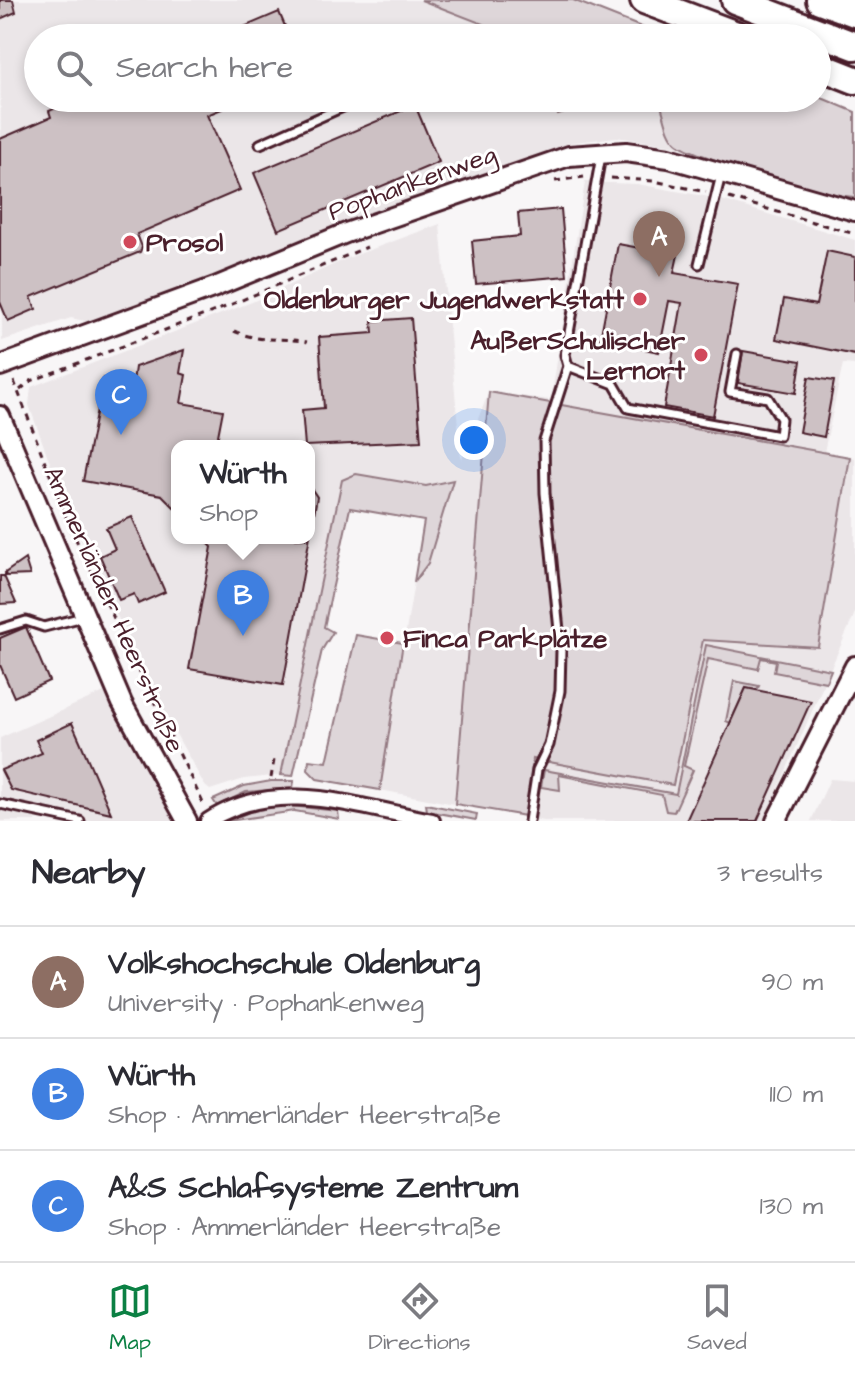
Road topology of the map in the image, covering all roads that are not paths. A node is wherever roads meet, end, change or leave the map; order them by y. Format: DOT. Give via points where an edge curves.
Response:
graph roads {
  1 [pos="644,0"];
  2 [pos="735,0"];
  3 [pos="820,0"];
  4 [pos="855,13"];
  5 [pos="707,24"];
  6 [pos="798,24"];
  7 [pos="831,37"];
  8 [pos="855,46"];
  9 [pos="831,71"];
  10 [pos="855,80"];
  11 [pos="332,112"];
  12 [pos="260,144"];
  13 [pos="602,152"];
  14 [pos="721,173"];
  15 [pos="855,211"];
  16 [pos="699,264"];
  17 [pos="737,354"];
  18 [pos="3,366"];
  19 [pos="568,366"];
  20 [pos="0,416"];
  21 [pos="86,616"];
  22 [pos="0,629"];
  23 [pos="855,666"];
  24 [pos="0,804"];
  25 [pos="210,820"];
  26 [pos="80,821"];
  27 [pos="187,821"];
  28 [pos="432,821"];
  29 [pos="529,821"];
  30 [pos="776,821"];
  1 -- 5 [label="highway"];
  2 -- 6 [label="highway"];
  3 -- 4 [label="highway"];
  7 -- 8 [label="highway"];
  9 -- 10 [label="highway"];
  11 -- 12 [label="lane"];
  13 -- 14 [label="street, Pophankenweg" via="655,156"];
  13 -- 18 [label="street, Pophankenweg" via="535,164"];
  13 -- 19 [label="lane" via="565,355"];
  14 -- 15 [label="street, Pophankenweg"];
  14 -- 16 [label="lane"];
  17 -- 19 [label="lane" via="730,392 768,398 781,419 779,436 628,408 614,384"];
  19 -- 29 [label="lane" via="544,441 560,691 549,745 537,770"];
  20 -- 21 [label="street, Ammerländer Heerstraße"];
  21 -- 22 [label="lane" via="44,627 26,621"];
  21 -- 27 [label="street, Ammerländer Heerstraße" via="122,703"];
  23 -- 30 [label="street"];
  24 -- 26 [label="lane"];
  25 -- 28 [label="street" via="249,801 280,796"];
}
